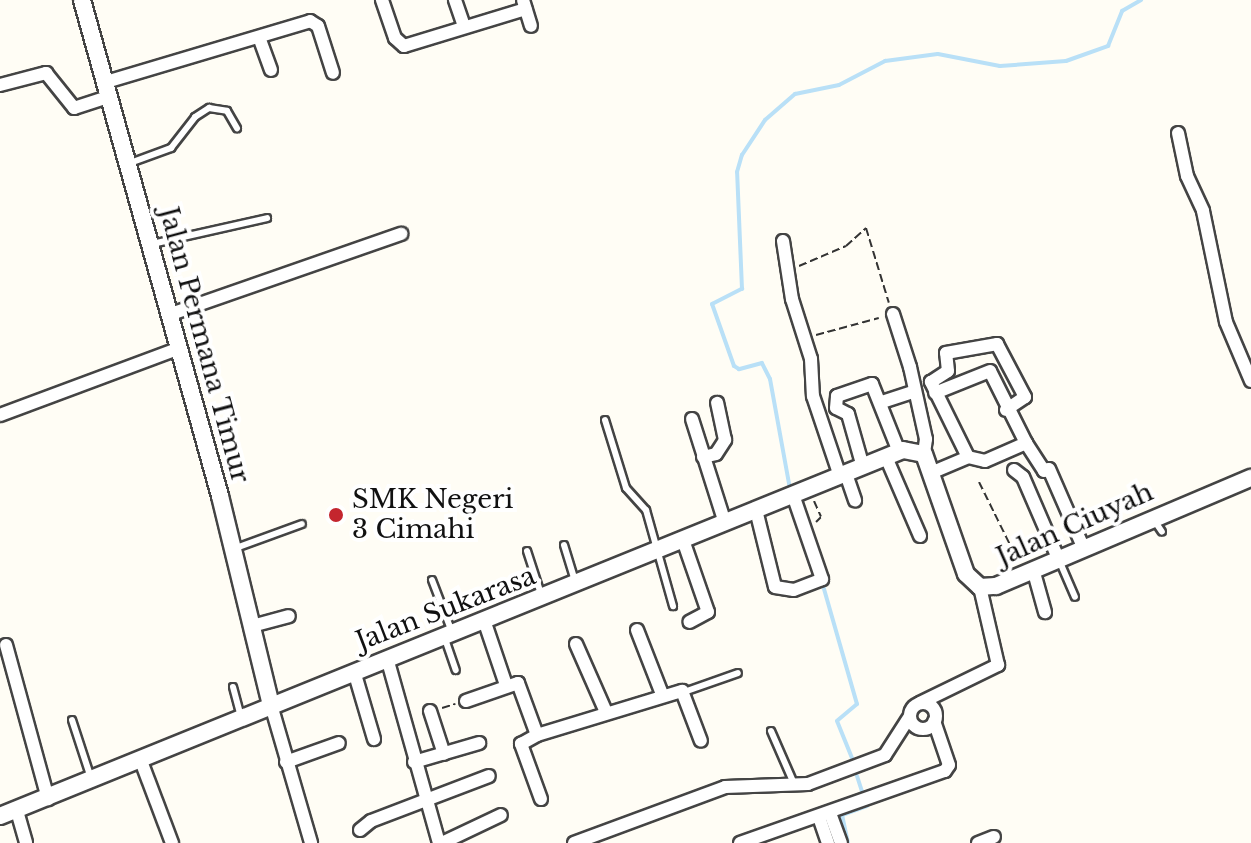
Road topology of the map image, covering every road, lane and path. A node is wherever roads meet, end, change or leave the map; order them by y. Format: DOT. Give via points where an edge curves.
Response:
graph roads {
  1 [pos="82,0"];
  2 [pos="382,0"];
  3 [pos="455,0"];
  4 [pos="524,4"];
  5 [pos="464,26"];
  6 [pos="531,26"];
  7 [pos="259,37"];
  8 [pos="271,70"];
  9 [pos="333,73"];
  10 [pos="0,85"];
  11 [pos="108,89"];
  12 [pos="237,128"];
  13 [pos="1178,133"];
  14 [pos="130,163"];
  15 [pos="267,218"];
  16 [pos="401,234"];
  17 [pos="783,241"];
  18 [pos="152,244"];
  19 [pos="786,272"];
  20 [pos="171,314"];
  21 [pos="893,314"];
  22 [pos="807,338"];
  23 [pos="180,348"];
  24 [pos="1251,381"];
  25 [pos="913,392"];
  26 [pos="935,393"];
  27 [pos="882,402"];
  28 [pos="717,403"];
  29 [pos="1006,410"];
  30 [pos="0,415"];
  31 [pos="692,419"];
  32 [pos="605,420"];
  33 [pos="1026,443"];
  34 [pos="905,453"];
  35 [pos="703,457"];
  36 [pos="968,457"];
  37 [pos="863,467"];
  38 [pos="1014,470"];
  39 [pos="933,472"];
  40 [pos="843,475"];
  41 [pos="1251,478"];
  42 [pos="979,482"];
  43 [pos="809,489"];
  44 [pos="793,495"];
  45 [pos="855,500"];
  46 [pos="756,510"];
  47 [pos="1153,516"];
  48 [pos="725,523"];
  49 [pos="302,524"];
  50 [pos="803,526"];
  51 [pos="1162,532"];
  52 [pos="920,536"];
  53 [pos="683,540"];
  54 [pos="564,545"];
  55 [pos="1083,547"];
  56 [pos="233,549"];
  57 [pos="658,550"];
  58 [pos="527,551"];
  59 [pos="1058,558"];
  60 [pos="1028,571"];
  61 [pos="432,580"];
  62 [pos="576,584"];
  63 [pos="980,587"];
  64 [pos="1075,597"];
  65 [pos="542,598"];
  66 [pos="673,606"];
  67 [pos="1045,612"];
  68 [pos="289,616"];
  69 [pos="484,620"];
  70 [pos="689,622"];
  71 [pos="252,626"];
  72 [pos="637,630"];
  73 [pos="448,634"];
  74 [pos="576,644"];
  75 [pos="6,645"];
  76 [pos="387,658"];
  77 [pos="456,670"];
  78 [pos="354,671"];
  79 [pos="738,673"];
  80 [pos="506,685"];
  81 [pos="233,687"];
  82 [pos="684,692"];
  83 [pos="662,694"];
  84 [pos="466,701"];
  85 [pos="920,703"];
  86 [pos="271,705"];
  87 [pos="430,711"];
  88 [pos="606,712"];
  89 [pos="910,716"];
  90 [pos="241,717"];
  91 [pos="72,720"];
  92 [pos="934,721"];
  93 [pos="771,731"];
  94 [pos="537,735"];
  95 [pos="374,739"];
  96 [pos="701,741"];
  97 [pos="339,743"];
  98 [pos="479,743"];
  99 [pos="444,754"];
  100 [pos="141,761"];
  101 [pos="286,762"];
  102 [pos="414,762"];
  103 [pos="489,776"];
  104 [pos="92,782"];
  105 [pos="795,786"];
  106 [pos="48,799"];
  107 [pos="541,799"];
  108 [pos="425,801"];
  109 [pos="8,813"];
  110 [pos="501,815"];
  111 [pos="824,815"];
  112 [pos="360,830"];
  113 [pos="994,837"];
  114 [pos="595,839"];
  115 [pos="26,843"];
  116 [pos="172,843"];
  117 [pos="311,843"];
  118 [pos="441,843"];
  119 [pos="574,843"];
  120 [pos="740,843"];
  121 [pos="828,843"];
  122 [pos="841,843"];
  123 [pos="978,843"];
  1 -- 11 [label="street, Jalan Permana Timur"];
  2 -- 5 [label="street" via="395,38 404,46"];
  3 -- 5 [label="street"];
  4 -- 5 [label="street"];
  4 -- 6 [label="street"];
  7 -- 8 [label="street"];
  7 -- 9 [label="street" via="315,21"];
  7 -- 11 [label="street"];
  10 -- 11 [label="street" via="46,73 74,108"];
  11 -- 14 [label="street, Jalan Permana Timur"];
  12 -- 14 [label="lane" via="227,111 209,108 171,148"];
  13 -- 24 [label="street" via="1187,176 1203,211 1226,322"];
  14 -- 18 [label="street, Jalan Permana Timur"];
  15 -- 18 [label="lane"];
  16 -- 20 [label="street"];
  17 -- 19 [label="street"];
  18 -- 20 [label="street, Jalan Permana Timur"];
  19 -- 21 [label="path" via="846,246 866,228"];
  19 -- 22 [label="street"];
  20 -- 23 [label="street, Jalan Permana Timur"];
  21 -- 22 [label="path"];
  21 -- 25 [label="street"];
  22 -- 40 [label="street" via="813,396"];
  23 -- 30 [label="street"];
  23 -- 56 [label="street, Jalan Permana Timur"];
  25 -- 27 [label="street"];
  25 -- 34 [label="street" via="926,439"];
  26 -- 29 [label="street" via="990,371"];
  26 -- 29 [label="street" via="931,380 948,371 946,353 993,342 1025,397"];
  26 -- 36 [label="street"];
  27 -- 34 [label="street"];
  27 -- 37 [label="street" via="872,384 835,398 838,412 848,414"];
  28 -- 35 [label="street" via="725,440 716,454"];
  29 -- 33 [label="street"];
  31 -- 35 [label="street"];
  32 -- 57 [label="lane" via="626,488 646,510"];
  33 -- 36 [label="street" via="985,461"];
  33 -- 55 [label="street" via="1044,471 1049,469"];
  34 -- 37 [label="street, Jalan Sukarasa"];
  34 -- 39 [label="street, Jalan Ciuyah"];
  34 -- 52 [label="street"];
  35 -- 48 [label="street"];
  36 -- 39 [label="street"];
  37 -- 40 [label="street, Jalan Sukarasa"];
  38 -- 59 [label="street" via="1023,477"];
  39 -- 63 [label="street, Jalan Ciuyah" via="966,574"];
  40 -- 43 [label="street, Jalan Sukarasa"];
  40 -- 45 [label="street"];
  41 -- 47 [label="street, Jalan Ciuyah"];
  42 -- 60 [label="path"];
  43 -- 44 [label="street, Jalan Sukarasa"];
  43 -- 50 [label="path" via="821,517"];
  44 -- 46 [label="street, Jalan Sukarasa"];
  44 -- 50 [label="street"];
  46 -- 48 [label="street, Jalan Sukarasa"];
  46 -- 50 [label="street" via="775,587 794,590 822,579"];
  47 -- 51 [label="lane"];
  47 -- 55 [label="street, Jalan Ciuyah"];
  48 -- 53 [label="street, Jalan Sukarasa"];
  49 -- 56 [label="lane"];
  53 -- 57 [label="street, Jalan Sukarasa"];
  53 -- 70 [label="street" via="708,612"];
  54 -- 62 [label="lane"];
  55 -- 59 [label="street, Jalan Ciuyah"];
  56 -- 71 [label="street, Jalan Permana Timur"];
  57 -- 62 [label="street, Jalan Sukarasa"];
  57 -- 66 [label="lane"];
  58 -- 65 [label="lane"];
  59 -- 60 [label="street, Jalan Ciuyah"];
  59 -- 64 [label="lane"];
  60 -- 63 [label="street, Jalan Ciuyah"];
  60 -- 67 [label="street"];
  61 -- 73 [label="lane"];
  62 -- 65 [label="street, Jalan Sukarasa"];
  63 -- 85 [label="street" via="998,665"];
  65 -- 69 [label="street, Jalan Sukarasa"];
  68 -- 71 [label="street"];
  69 -- 73 [label="street, Jalan Sukarasa"];
  69 -- 80 [label="street"];
  71 -- 86 [label="street, Jalan Permana Timur"];
  72 -- 83 [label="street"];
  73 -- 76 [label="street, Jalan Sukarasa"];
  73 -- 77 [label="lane"];
  74 -- 88 [label="street"];
  75 -- 106 [label="street"];
  76 -- 78 [label="street, Jalan Sukarasa"];
  76 -- 102 [label="street"];
  78 -- 86 [label="street, Jalan Sukarasa"];
  78 -- 95 [label="street"];
  79 -- 82 [label="lane"];
  80 -- 84 [label="street"];
  80 -- 94 [label="street" via="519,684"];
  81 -- 90 [label="lane"];
  82 -- 83 [label="street"];
  82 -- 96 [label="street"];
  83 -- 88 [label="street"];
  85 -- 89 [label="street"];
  85 -- 92 [label="street" via="934,709"];
  86 -- 90 [label="street, Jalan Sukarasa"];
  86 -- 101 [label="street"];
  87 -- 99 [label="street"];
  88 -- 94 [label="street"];
  89 -- 92 [label="street" via="920,728"];
  89 -- 105 [label="street" via="892,751"];
  90 -- 100 [label="street, Jalan Sukarasa"];
  91 -- 104 [label="lane"];
  92 -- 111 [label="street" via="949,765 945,771"];
  93 -- 105 [label="lane"];
  94 -- 107 [label="street" via="521,744"];
  97 -- 101 [label="street"];
  98 -- 99 [label="street"];
  99 -- 102 [label="street"];
  100 -- 104 [label="street, Jalan Sukarasa"];
  100 -- 116 [label="street"];
  101 -- 117 [label="street"];
  102 -- 108 [label="street"];
  103 -- 108 [label="street"];
  104 -- 106 [label="street, Jalan Sukarasa"];
  105 -- 114 [label="street" via="725,787"];
  106 -- 109 [label="street, Jalan Sukarasa"];
  108 -- 112 [label="street"];
  108 -- 118 [label="street"];
  109 -- 115 [label="street"];
  110 -- 118 [label="street"];
  111 -- 120 [label="street"];
  111 -- 121 [label="street"];
  111 -- 122 [label="street"];
  113 -- 123 [label="street"];
  114 -- 119 [label="street"];
}
